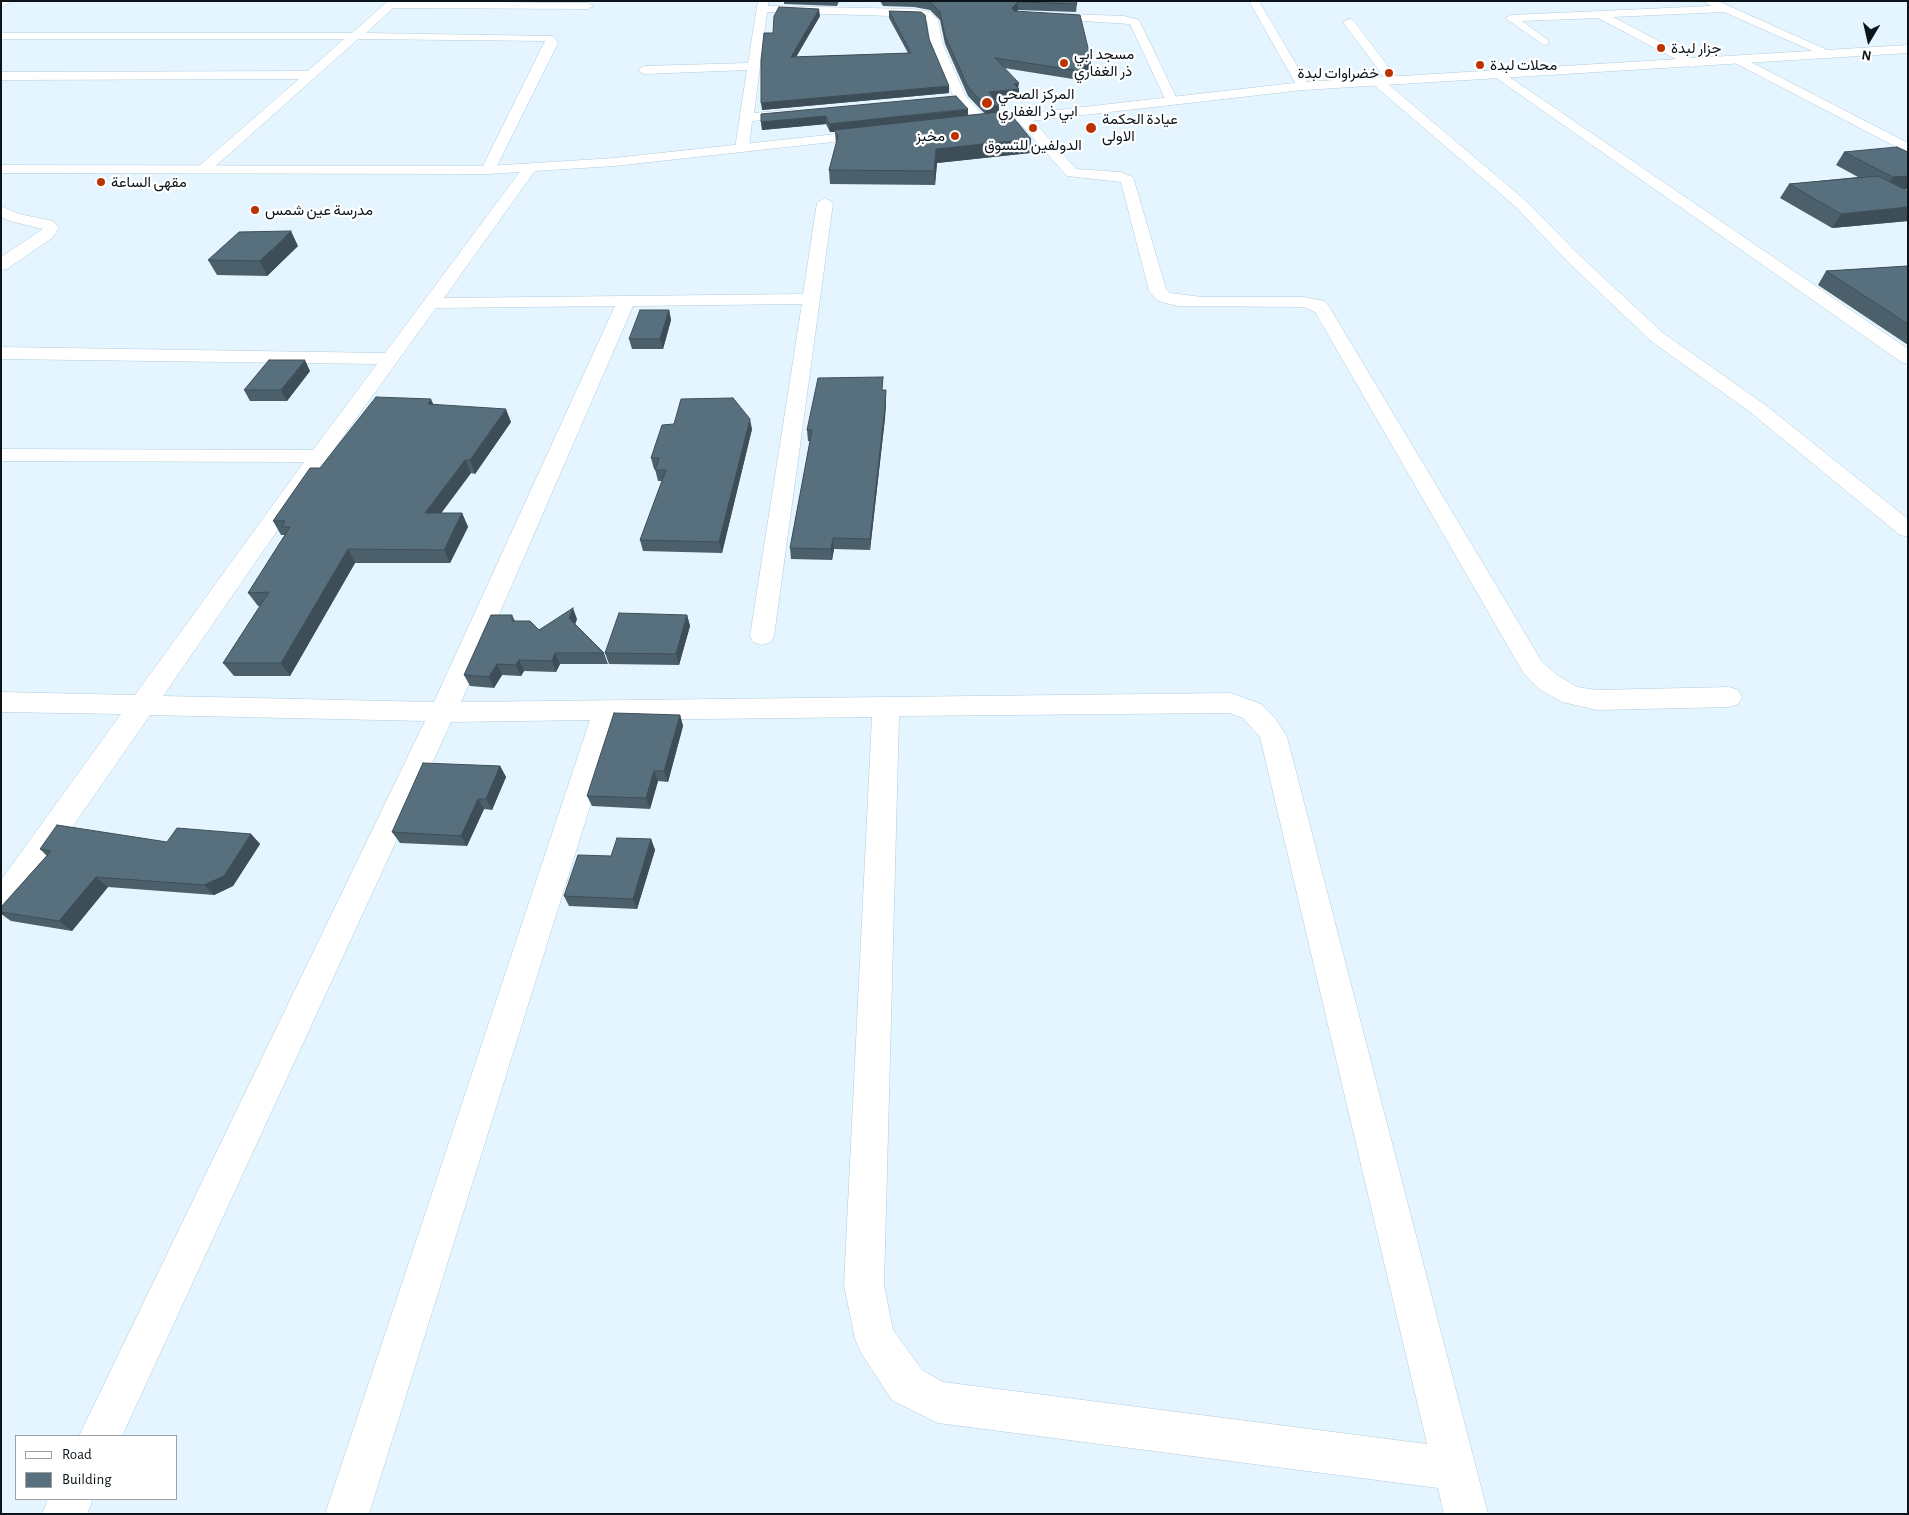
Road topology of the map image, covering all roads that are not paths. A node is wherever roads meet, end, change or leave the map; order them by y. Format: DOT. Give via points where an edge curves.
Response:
graph roads {
  1 [pos="7,1"];
  2 [pos="1254,1"];
  3 [pos="1708,1"];
  4 [pos="392,2"];
  5 [pos="1,4"];
  6 [pos="763,5"];
  7 [pos="588,6"];
  8 [pos="1724,9"];
  9 [pos="1599,14"];
  10 [pos="1028,16"];
  11 [pos="1350,22"];
  12 [pos="1,36"];
  13 [pos="356,36"];
  14 [pos="1544,42"];
  15 [pos="1908,49"];
  16 [pos="1830,54"];
  17 [pos="1739,60"];
  18 [pos="1691,63"];
  19 [pos="755,66"];
  20 [pos="644,70"];
  21 [pos="1499,74"];
  22 [pos="309,75"];
  23 [pos="1,76"];
  24 [pos="1386,81"];
  25 [pos="1303,86"];
  26 [pos="1172,101"];
  27 [pos="815,112"];
  28 [pos="747,118"];
  29 [pos="1023,118"];
  30 [pos="983,122"];
  31 [pos="964,124"];
  32 [pos="890,132"];
  33 [pos="742,148"];
  34 [pos="1908,150"];
  35 [pos="530,168"];
  36 [pos="1,169"];
  37 [pos="204,169"];
  38 [pos="488,170"];
  39 [pos="825,203"];
  40 [pos="1,211"];
  41 [pos="1,265"];
  42 [pos="811,299"];
  43 [pos="626,302"];
  44 [pos="432,303"];
  45 [pos="9,353"];
  46 [pos="390,358"];
  47 [pos="1908,358"];
  48 [pos="1,366"];
  49 [pos="1,455"];
  50 [pos="318,456"];
  51 [pos="1908,530"];
  52 [pos="762,636"];
  53 [pos="1729,697"];
  54 [pos="1,702"];
  55 [pos="144,705"];
  56 [pos="886,707"];
  57 [pos="607,710"];
  58 [pos="443,712"];
  59 [pos="1,905"];
  60 [pos="100,1435"];
  61 [pos="1455,1469"];
  62 [pos="71,1500"];
  63 [pos="64,1514"];
  64 [pos="347,1514"];
  65 [pos="1466,1514"];
  1 -- 5 [label="street"];
  2 -- 25 [label="street"];
  3 -- 8 [label="street"];
  4 -- 7 [label="street"];
  4 -- 13 [label="street"];
  6 -- 19 [label="street"];
  6 -- 30 [label="street" via="926,14 932,20 937,46 956,99"];
  8 -- 9 [label="street"];
  8 -- 16 [label="street"];
  9 -- 14 [label="street" via="1511,18"];
  9 -- 18 [label="street"];
  10 -- 26 [label="street" via="1135,22"];
  11 -- 24 [label="street"];
  12 -- 13 [label="street"];
  13 -- 22 [label="street"];
  13 -- 38 [label="street" via="542,37 552,40"];
  15 -- 16 [label="street"];
  16 -- 17 [label="street"];
  17 -- 18 [label="street"];
  17 -- 34 [label="street"];
  18 -- 21 [label="street"];
  19 -- 20 [label="street"];
  19 -- 28 [label="street"];
  21 -- 24 [label="street"];
  21 -- 47 [label="street"];
  22 -- 23 [label="street"];
  22 -- 37 [label="street"];
  24 -- 25 [label="street"];
  24 -- 51 [label="street" via="1521,204 1657,337 1757,408"];
  25 -- 26 [label="street"];
  26 -- 29 [label="street"];
  27 -- 28 [label="street"];
  28 -- 33 [label="street"];
  29 -- 30 [label="street"];
  29 -- 53 [label="street" via="1072,173 1120,176 1128,180 1158,291 1164,297 1202,302 1304,302 1322,309 1533,668 1548,682 1571,694 1597,700"];
  30 -- 31 [label="street"];
  32 -- 33 [label="street"];
  33 -- 35 [label="street"];
  35 -- 38 [label="street"];
  35 -- 44 [label="street"];
  36 -- 37 [label="street"];
  37 -- 38 [label="street"];
  39 -- 42 [label="street"];
  40 -- 41 [label="street" via="51,228 46,235"];
  42 -- 43 [label="street"];
  42 -- 52 [label="street"];
  43 -- 44 [label="street"];
  43 -- 58 [label="street"];
  44 -- 46 [label="street"];
  45 -- 46 [label="street"];
  45 -- 48 [label="street"];
  46 -- 50 [label="street"];
  49 -- 50 [label="street"];
  50 -- 55 [label="street"];
  54 -- 55 [label="street"];
  55 -- 58 [label="street"];
  55 -- 59 [label="street"];
  56 -- 57 [label="street"];
  56 -- 61 [label="street" via="1231,703 1252,711 1266,725 1273,737"];
  56 -- 61 [label="street" via="864,1285 875,1339 907,1385 938,1402"];
  57 -- 58 [label="street"];
  57 -- 64 [label="street"];
  58 -- 60 [label="street"];
  61 -- 65 [label="street"];
  62 -- 63 [label="street"];
}
